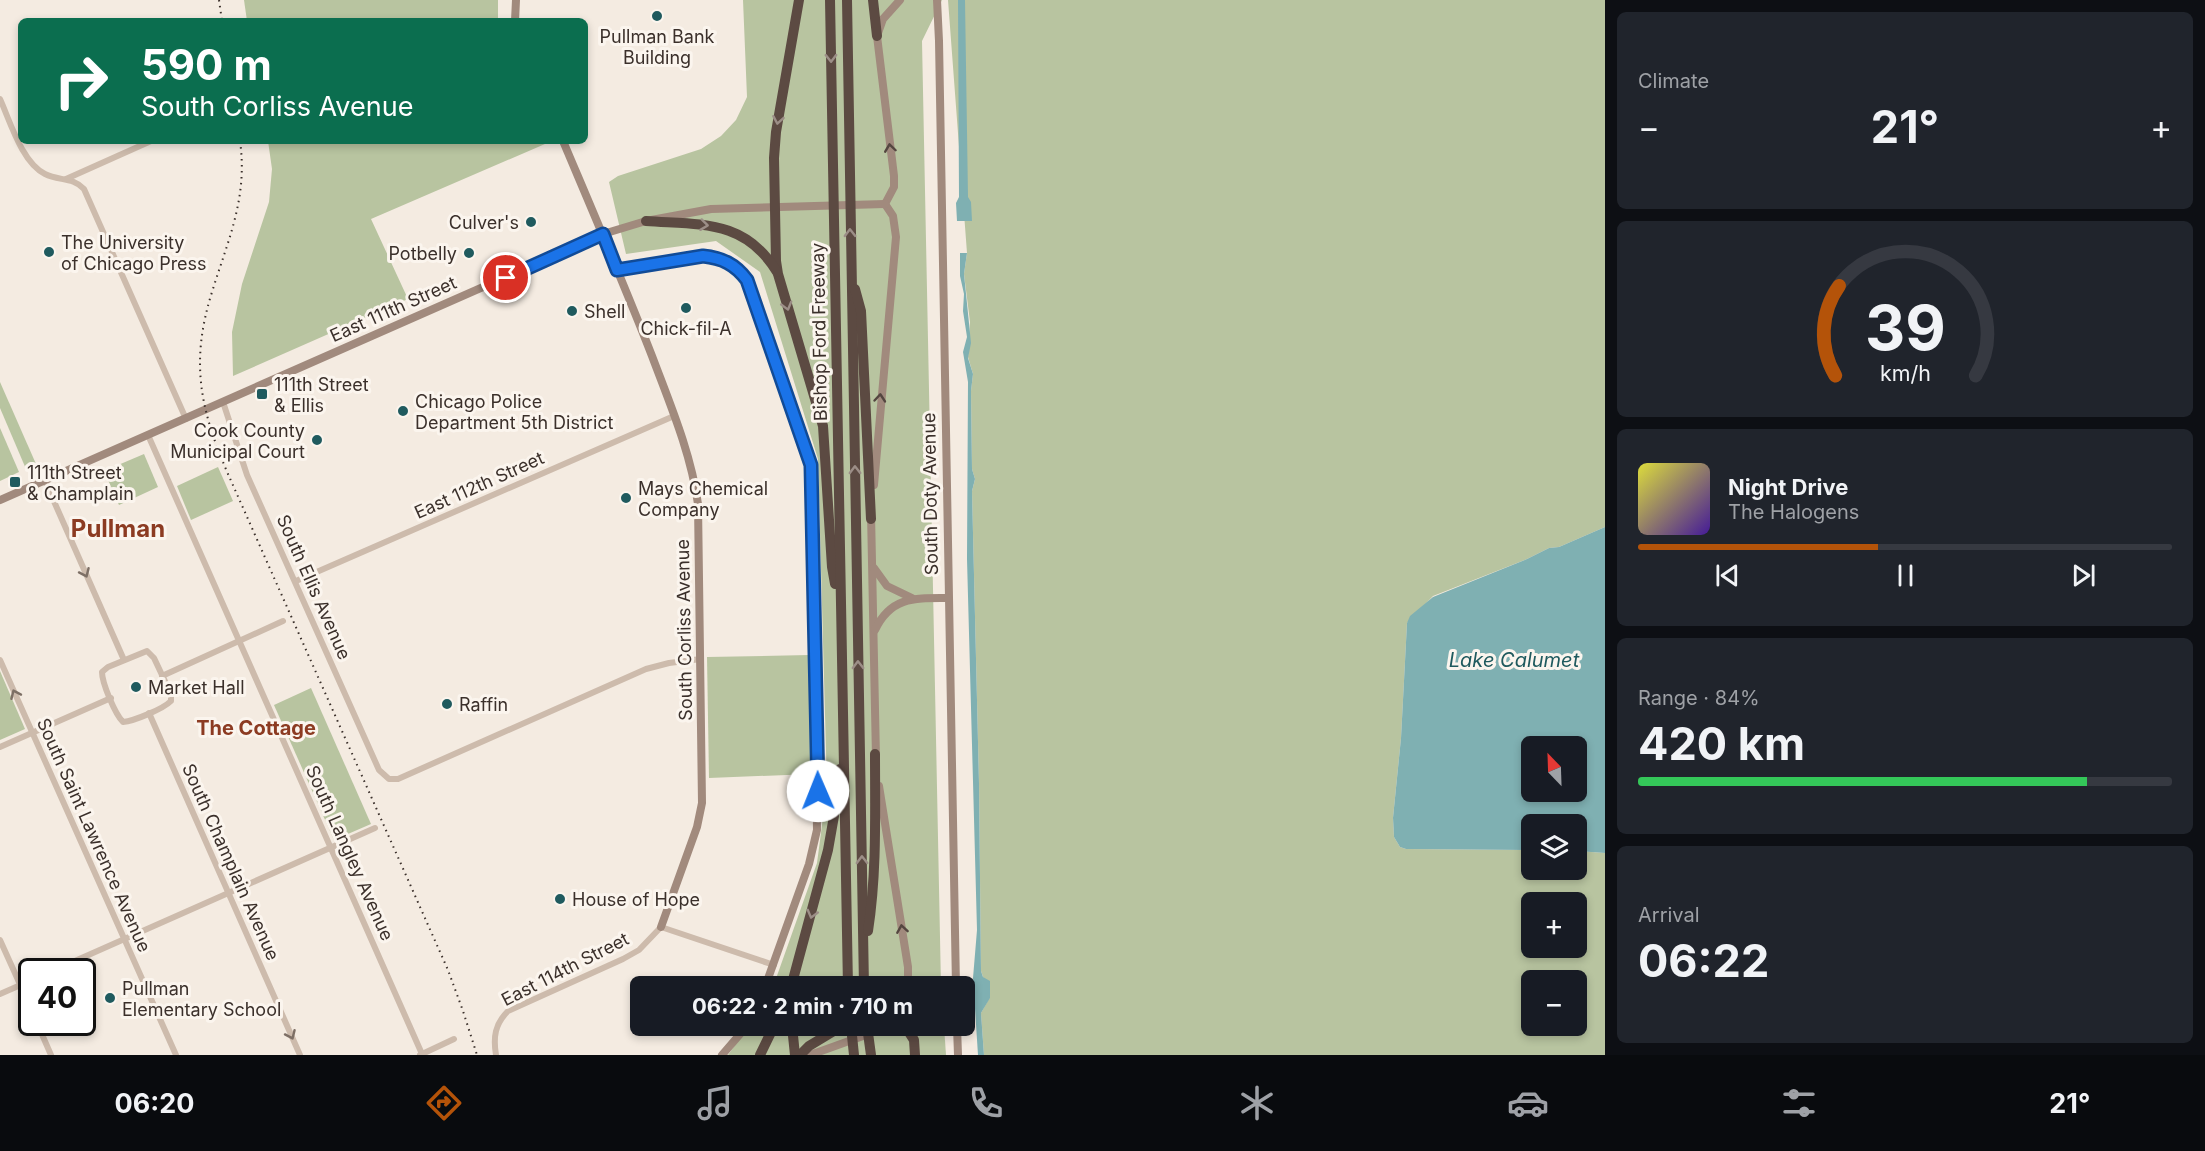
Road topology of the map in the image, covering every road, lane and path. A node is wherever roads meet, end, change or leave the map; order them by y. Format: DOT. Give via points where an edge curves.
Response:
graph roads {
  1 [pos="516,0"];
  2 [pos="799,0"];
  3 [pos="830,0"];
  4 [pos="847,0"];
  5 [pos="873,0"];
  6 [pos="900,0"];
  7 [pos="937,0"];
  8 [pos="515,18"];
  9 [pos="878,36"];
  10 [pos="0,99"];
  11 [pos="18,137"];
  12 [pos="21,144"];
  13 [pos="144,144"];
  14 [pos="563,144"];
  15 [pos="65,179"];
  16 [pos="885,204"];
  17 [pos="776,207"];
  18 [pos="646,221"];
  19 [pos="603,234"];
  20 [pos="617,270"];
  21 [pos="851,270"];
  22 [pos="778,274"];
  23 [pos="223,402"];
  24 [pos="674,416"];
  25 [pos="186,418"];
  26 [pos="148,435"];
  27 [pos="45,481"];
  28 [pos="0,500"];
  29 [pos="871,519"];
  30 [pos="872,565"];
  31 [pos="296,581"];
  32 [pos="912,598"];
  33 [pos="948,598"];
  34 [pos="841,607"];
  35 [pos="283,621"];
  36 [pos="874,632"];
  37 [pos="239,640"];
  38 [pos="701,659"];
  39 [pos="0,660"];
  40 [pos="124,660"];
  41 [pos="162,676"];
  42 [pos="111,698"];
  43 [pos="148,713"];
  44 [pos="32,733"];
  45 [pos="0,747"];
  46 [pos="844,754"];
  47 [pos="875,754"];
  48 [pos="375,828"];
  49 [pos="331,848"];
  50 [pos="228,893"];
  51 [pos="661,927"];
  52 [pos="124,939"];
  53 [pos="0,940"];
  54 [pos="81,958"];
  55 [pos="864,960"];
  56 [pos="774,965"];
  57 [pos="770,976"];
  58 [pos="795,976"];
  59 [pos="848,976"];
  60 [pos="864,976"];
  61 [pos="908,976"];
  62 [pos="956,976"];
  63 [pos="18,980"];
  64 [pos="18,986"];
  65 [pos="0,994"];
  66 [pos="43,1036"];
  67 [pos="738,1036"];
  68 [pos="769,1036"];
  69 [pos="793,1036"];
  70 [pos="826,1036"];
  71 [pos="852,1036"];
  72 [pos="861,1036"];
  73 [pos="868,1036"];
  74 [pos="911,1036"];
  75 [pos="957,1036"];
  76 [pos="454,1039"];
  77 [pos="421,1054"];
  78 [pos="51,1055"];
  79 [pos="176,1055"];
  80 [pos="300,1055"];
  81 [pos="496,1055"];
  82 [pos="722,1055"];
  83 [pos="760,1055"];
  84 [pos="795,1055"];
  85 [pos="800,1055"];
  86 [pos="810,1055"];
  87 [pos="854,1055"];
  88 [pos="871,1055"];
  89 [pos="915,1055"];
  90 [pos="958,1055"];
  1 -- 8 [label="street"];
  2 -- 17 [label="highway, one-way" via="776,132"];
  3 -- 34 [label="highway, Bishop Ford Freeway, one-way"];
  21 -- 4 [label="highway, Bishop Ford Freeway, one-way"];
  5 -- 9 [label="highway"];
  6 -- 9 [label="street" via="883,19"];
  7 -- 33 [label="street, South Doty Avenue"];
  16 -- 9 [label="street, one-way" via="894,187 894,176"];
  10 -- 11 [label="street"];
  12 -- 15 [label="street" via="29,161 43,173"];
  13 -- 15 [label="street"];
  14 -- 19 [label="street"];
  15 -- 25 [label="street" via="80,184 86,192"];
  16 -- 17 [label="street, East 111th Street"];
  29 -- 16 [label="street, one-way" via="896,237 893,216"];
  17 -- 18 [label="street, East 111th Street" via="711,208"];
  17 -- 22 [label="highway"];
  18 -- 19 [label="street, East 111th Street"];
  18 -- 22 [label="highway, one-way" via="705,225 740,234 759,248"];
  19 -- 20 [label="street, South Corliss Avenue"];
  19 -- 23 [label="street, East 111th Street"];
  20 -- 24 [label="street, South Corliss Avenue"];
  20 -- 56 [label="street" via="703,256 725,261 741,272 752,290 811,465 817,830"];
  21 -- 29 [label="highway" via="861,311"];
  55 -- 21 [label="highway, Bishop Ford Freeway, one-way"];
  22 -- 34 [label="highway, one-way" via="823,426 832,567"];
  23 -- 25 [label="street, East 111th Street"];
  23 -- 31 [label="street, South Ellis Avenue" via="247,475"];
  24 -- 31 [label="street, East 112th Street"];
  24 -- 38 [label="street, South Corliss Avenue" via="690,462 698,504"];
  25 -- 26 [label="street, East 111th Street"];
  26 -- 27 [label="street, East 111th Street"];
  26 -- 37 [label="street, South Langley Avenue"];
  27 -- 28 [label="street, East 111th Street"];
  27 -- 40 [label="street, one-way"];
  29 -- 30 [label="street"];
  30 -- 32 [label="street" via="887,586"];
  30 -- 36 [label="street"];
  31 -- 38 [label="street, South Ellis Avenue" via="379,770 389,779 398,779 646,669"];
  32 -- 33 [label="street"];
  32 -- 36 [label="street" via="889,611"];
  33 -- 62 [label="street, South Doty Avenue"];
  34 -- 46 [label="highway, Bishop Ford Freeway"];
  35 -- 37 [label="street"];
  36 -- 47 [label="street"];
  37 -- 41 [label="street"];
  37 -- 49 [label="street, South Langley Avenue"];
  38 -- 51 [label="street, South Corliss Avenue" via="700,814"];
  44 -- 39 [label="street, South Saint Lawrence Avenue, one-way"];
  40 -- 41 [label="street" via="149,652"];
  40 -- 42 [label="street" via="102,672"];
  41 -- 43 [label="street" via="171,701"];
  42 -- 43 [label="street" via="123,722"];
  42 -- 44 [label="street"];
  43 -- 50 [label="street, South Champlain Avenue"];
  44 -- 45 [label="street"];
  44 -- 52 [label="street, South Saint Lawrence Avenue"];
  46 -- 58 [label="highway, one-way" via="828,850"];
  46 -- 59 [label="highway, Bishop Ford Freeway"];
  47 -- 55 [label="highway" via="871,912"];
  61 -- 47 [label="street, one-way"];
  48 -- 49 [label="street"];
  49 -- 50 [label="street"];
  49 -- 77 [label="street, South Langley Avenue"];
  50 -- 52 [label="street"];
  50 -- 80 [label="street, South Champlain Avenue, one-way"];
  51 -- 56 [label="street"];
  51 -- 81 [label="street, East 114th Street" via="639,950 623,959 508,1011 495,1034"];
  52 -- 54 [label="street"];
  52 -- 79 [label="street, South Saint Lawrence Avenue"];
  53 -- 63 [label="street"];
  55 -- 60 [label="highway, Bishop Ford Freeway"];
  56 -- 57 [label="street"];
  64 -- 65 [label="street"];
  66 -- 78 [label="street"];
  67 -- 82 [label="street"];
  68 -- 83 [label="highway"];
  69 -- 84 [label="highway"];
  70 -- 85 [label="highway"];
  71 -- 87 [label="highway"];
  72 -- 86 [label="street"];
  73 -- 88 [label="highway"];
  74 -- 89 [label="highway"];
  75 -- 90 [label="street"];
  76 -- 77 [label="street"];
}
